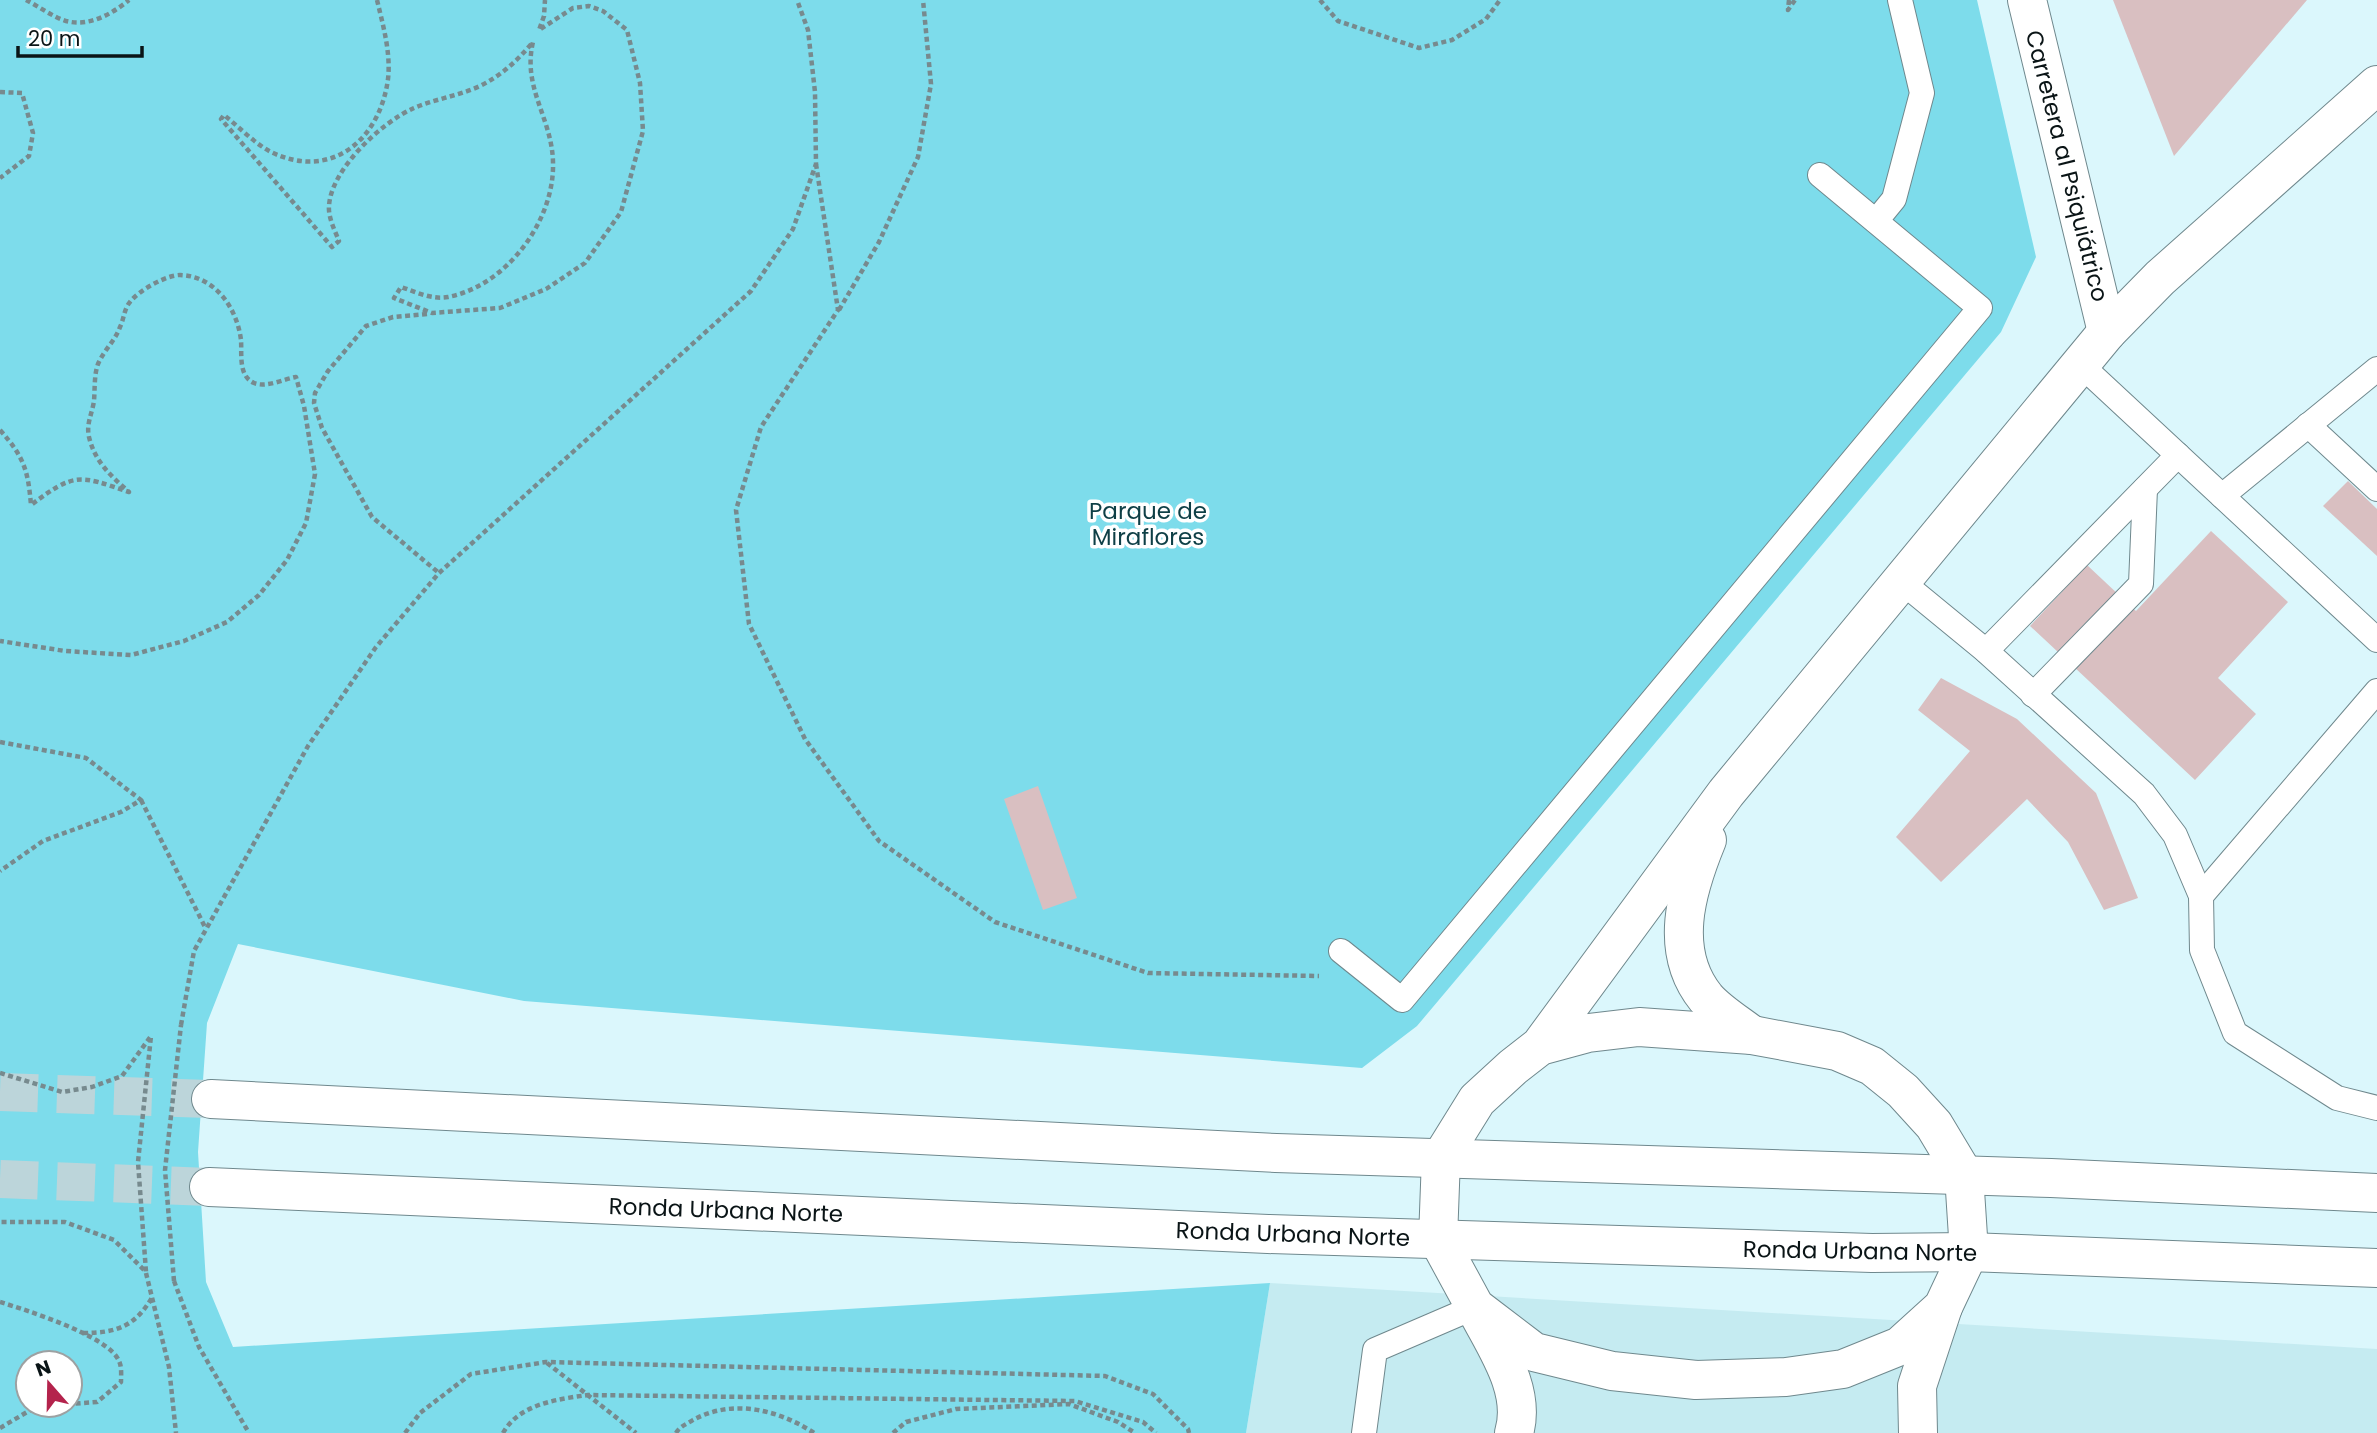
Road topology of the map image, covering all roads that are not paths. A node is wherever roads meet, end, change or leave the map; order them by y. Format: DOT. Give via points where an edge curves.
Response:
graph roads {
  1 [pos="1900,0"];
  2 [pos="2027,0"];
  3 [pos="2377,85"];
  4 [pos="1820,175"];
  5 [pos="1876,221"];
  6 [pos="2107,332"];
  7 [pos="2081,365"];
  8 [pos="2377,369"];
  9 [pos="2308,425"];
  10 [pos="2178,455"];
  11 [pos="2145,489"];
  12 [pos="2377,489"];
  13 [pos="2222,496"];
  14 [pos="1902,582"];
  15 [pos="2377,640"];
  16 [pos="1986,651"];
  17 [pos="2377,691"];
  18 [pos="2033,695"];
  19 [pos="1726,793"];
  20 [pos="2201,897"];
  21 [pos="1341,951"];
  22 [pos="1752,1035"];
  23 [pos="1540,1046"];
  24 [pos="211,1099"];
  25 [pos="2377,1108"];
  26 [pos="1441,1158"];
  27 [pos="1964,1175"];
  28 [pos="209,1188"];
  29 [pos="2377,1193"];
  30 [pos="1438,1239"];
  31 [pos="1969,1252"];
  32 [pos="2377,1268"];
  33 [pos="1475,1307"];
  34 [pos="1943,1307"];
  35 [pos="1364,1433"];
  36 [pos="1514,1433"];
  37 [pos="1918,1433"];
  1 -- 5 [label="lane" via="1922,93 1894,199"];
  2 -- 6 [label="main road, Carretera al Psiquiátrico"];
  3 -- 6 [label="main road" via="2160,278"];
  4 -- 5 [label="lane"];
  5 -- 21 [label="lane" via="1980,308 1402,1000"];
  6 -- 7 [label="main road"];
  7 -- 10 [label="lane"];
  7 -- 14 [label="main road"];
  8 -- 9 [label="lane"];
  9 -- 12 [label="lane"];
  9 -- 13 [label="lane"];
  10 -- 11 [label="lane"];
  10 -- 13 [label="lane"];
  11 -- 16 [label="lane"];
  11 -- 18 [label="lane" via="2141,584"];
  13 -- 15 [label="lane"];
  14 -- 16 [label="lane"];
  14 -- 19 [label="main road"];
  16 -- 18 [label="lane"];
  17 -- 20 [label="lane"];
  18 -- 20 [label="lane" via="2144,794 2175,835"];
  19 -- 22 [label="main road" via="1692,878 1682,937 1690,972 1707,999"];
  19 -- 23 [label="main road"];
  20 -- 25 [label="lane" via="2202,950 2235,1033 2337,1098"];
  22 -- 23 [label="main road" via="1639,1027 1588,1033"];
  22 -- 27 [label="main road" via="1837,1051 1872,1066 1934,1125"];
  23 -- 26 [label="main road" via="1477,1100"];
  24 -- 26 [label="main road"];
  26 -- 27 [label="main road"];
  26 -- 30 [label="main road"];
  27 -- 29 [label="main road"];
  27 -- 31 [label="main road"];
  28 -- 30 [label="main road, Ronda Urbana Norte"];
  30 -- 31 [label="main road, Ronda Urbana Norte"];
  30 -- 33 [label="main road"];
  31 -- 32 [label="main road, Ronda Urbana Norte"];
  31 -- 34 [label="main road"];
  33 -- 34 [label="main road" via="1534,1352 1612,1371 1696,1380 1786,1377 1843,1369 1900,1346"];
  33 -- 35 [label="lane" via="1376,1350"];
  33 -- 36 [label="main road" via="1513,1382 1519,1417"];
  34 -- 37 [label="main road" via="1917,1386"];
}
